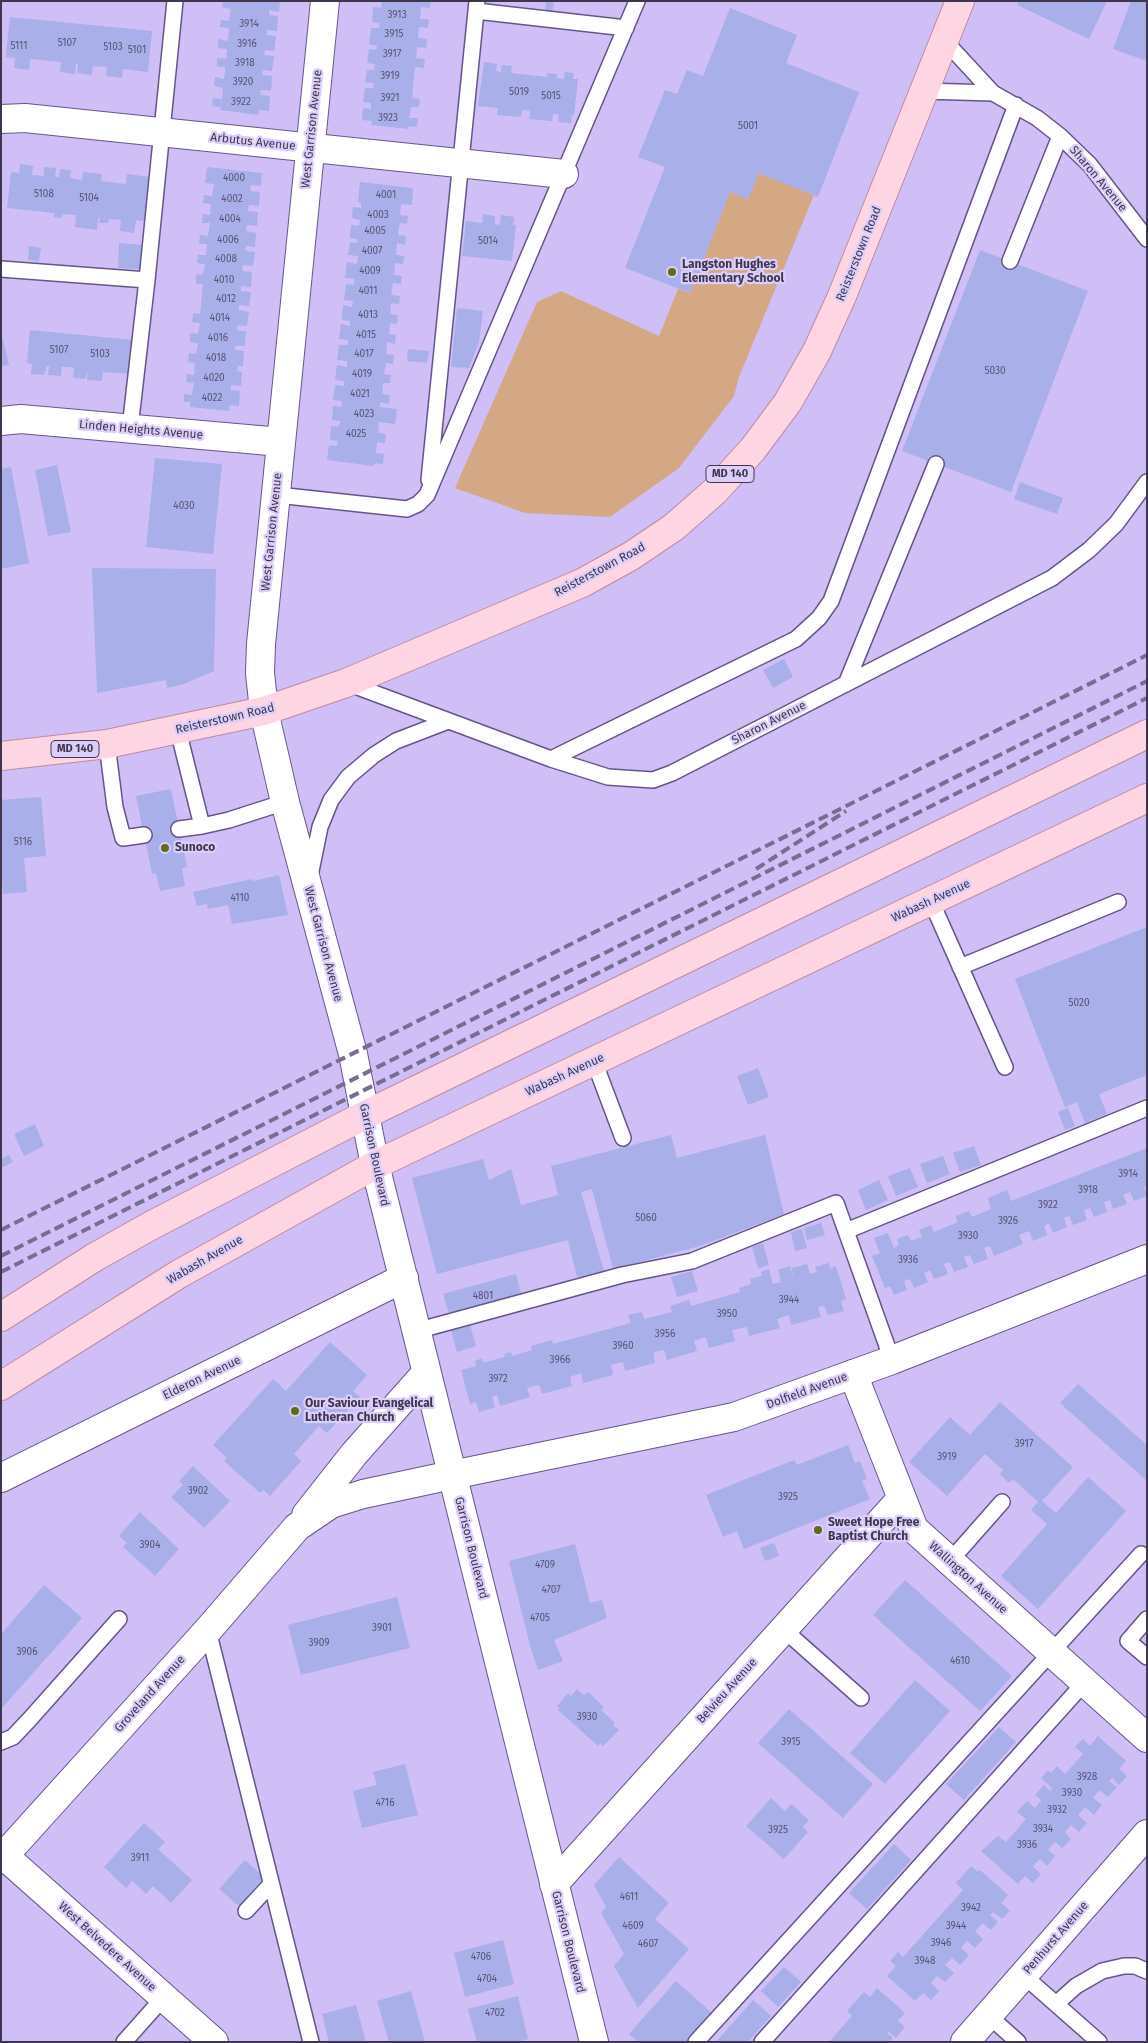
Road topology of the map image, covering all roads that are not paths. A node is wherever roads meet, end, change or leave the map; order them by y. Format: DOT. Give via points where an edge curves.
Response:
graph roads {
  1 [pos="175,1"];
  2 [pos="325,1"];
  3 [pos="637,1"];
  4 [pos="960,1"];
  5 [pos="477,6"];
  6 [pos="626,28"];
  7 [pos="944,40"];
  8 [pos="924,91"];
  9 [pos="993,93"];
  10 [pos="1016,105"];
  11 [pos="1,119"];
  12 [pos="162,133"];
  13 [pos="1060,136"];
  14 [pos="310,148"];
  15 [pos="462,163"];
  16 [pos="564,174"];
  17 [pos="1147,239"];
  18 [pos="1010,261"];
  19 [pos="1,268"];
  20 [pos="147,280"];
  21 [pos="1,422"];
  22 [pos="130,428"];
  23 [pos="281,442"];
  24 [pos="936,464"];
  25 [pos="1147,482"];
  26 [pos="276,495"];
  27 [pos="427,495"];
  28 [pos="346,683"];
  29 [pos="846,684"];
  30 [pos="264,711"];
  31 [pos="448,721"];
  32 [pos="178,730"];
  33 [pos="1147,734"];
  34 [pos="107,744"];
  35 [pos="1,756"];
  36 [pos="551,759"];
  37 [pos="1147,798"];
  38 [pos="285,802"];
  39 [pos="202,826"];
  40 [pos="179,830"];
  41 [pos="144,835"];
  42 [pos="308,887"];
  43 [pos="931,901"];
  44 [pos="1118,902"];
  45 [pos="960,967"];
  46 [pos="353,1054"];
  47 [pos="594,1061"];
  48 [pos="1005,1067"];
  49 [pos="1147,1108"];
  50 [pos="365,1115"];
  51 [pos="623,1138"];
  52 [pos="375,1165"];
  53 [pos="846,1231"];
  54 [pos="1147,1259"];
  55 [pos="404,1278"];
  56 [pos="1,1316"];
  57 [pos="416,1331"];
  58 [pos="892,1360"];
  59 [pos="426,1373"];
  60 [pos="853,1374"];
  61 [pos="1,1386"];
  62 [pos="452,1474"];
  63 [pos="1,1478"];
  64 [pos="901,1498"];
  65 [pos="1002,1502"];
  66 [pos="297,1527"];
  67 [pos="1141,1554"];
  68 [pos="950,1561"];
  69 [pos="119,1619"];
  70 [pos="1147,1619"];
  71 [pos="783,1629"];
  72 [pos="208,1630"];
  73 [pos="1051,1651"];
  74 [pos="1147,1657"];
  75 [pos="1085,1682"];
  76 [pos="861,1698"];
  77 [pos="1147,1738"];
  78 [pos="1,1742"];
  79 [pos="1147,1834"];
  80 [pos="2,1856"];
  81 [pos="271,1884"];
  82 [pos="554,1884"];
  83 [pos="246,1911"];
  84 [pos="1147,1971"];
  85 [pos="1023,1975"];
  86 [pos="164,1997"];
  87 [pos="1056,2004"];
  88 [pos="988,2016"];
  89 [pos="124,2042"];
  90 [pos="214,2042"];
  91 [pos="311,2042"];
  92 [pos="594,2042"];
  93 [pos="696,2042"];
  94 [pos="762,2042"];
  95 [pos="965,2042"];
  96 [pos="1018,2042"];
  97 [pos="1099,2042"];
  1 -- 12 [label="lane"];
  2 -- 14 [label="street, West Garrison Avenue"];
  3 -- 6 [label="lane"];
  4 -- 7 [label="main road, Reisterstown Road / MD 140"];
  5 -- 6 [label="lane"];
  5 -- 15 [label="lane"];
  6 -- 16 [label="lane"];
  7 -- 8 [label="main road, Reisterstown Road / MD 140"];
  7 -- 9 [label="lane, Sharon Avenue"];
  8 -- 9 [label="lane, Sharon Avenue"];
  8 -- 28 [label="main road, Reisterstown Road / MD 140" via="817,351 788,402 753,449 715,491 674,527 631,556 582,582"];
  9 -- 10 [label="lane, Sharon Avenue"];
  10 -- 13 [label="lane, Sharon Avenue"];
  10 -- 36 [label="lane" via="831,601 819,618 796,639"];
  11 -- 12 [label="street, Arbutus Avenue" via="25,118"];
  12 -- 14 [label="street, Arbutus Avenue"];
  12 -- 20 [label="lane"];
  13 -- 17 [label="lane, Sharon Avenue" via="1090,165"];
  13 -- 18 [label="lane"];
  14 -- 15 [label="street, Arbutus Avenue"];
  14 -- 23 [label="street, West Garrison Avenue"];
  15 -- 16 [label="street, Arbutus Avenue"];
  15 -- 27 [label="lane"];
  16 -- 27 [label="lane"];
  19 -- 20 [label="lane"];
  20 -- 22 [label="lane"];
  21 -- 22 [label="street, Linden Heights Avenue" via="22,419"];
  22 -- 23 [label="street, Linden Heights Avenue"];
  23 -- 26 [label="street, West Garrison Avenue"];
  24 -- 29 [label="lane"];
  25 -- 29 [label="lane, Sharon Avenue" via="1116,524 1052,578"];
  26 -- 27 [label="lane" via="407,508 418,504"];
  26 -- 30 [label="street, West Garrison Avenue" via="261,644"];
  28 -- 30 [label="main road, Reisterstown Road / MD 140"];
  28 -- 31 [label="lane, Sharon Avenue"];
  29 -- 36 [label="lane, Sharon Avenue" via="653,780 608,777"];
  30 -- 32 [label="main road, Reisterstown Road / MD 140"];
  30 -- 38 [label="street, West Garrison Avenue"];
  31 -- 36 [label="lane, Sharon Avenue"];
  31 -- 42 [label="lane" via="396,742 348,777 331,800 320,827"];
  32 -- 34 [label="main road, Reisterstown Road / MD 140"];
  32 -- 39 [label="lane"];
  33 -- 50 [label="main road"];
  34 -- 35 [label="main road, Reisterstown Road / MD 140"];
  34 -- 41 [label="lane" via="115,807 123,838"];
  37 -- 43 [label="main road, Wabash Avenue"];
  38 -- 39 [label="lane"];
  38 -- 42 [label="street, West Garrison Avenue"];
  39 -- 40 [label="lane"];
  42 -- 46 [label="street, West Garrison Avenue"];
  43 -- 45 [label="lane"];
  43 -- 47 [label="main road, Wabash Avenue"];
  44 -- 45 [label="lane"];
  45 -- 48 [label="lane"];
  46 -- 50 [label="street, Garrison Boulevard"];
  47 -- 51 [label="lane"];
  47 -- 52 [label="main road, Wabash Avenue"];
  49 -- 53 [label="lane"];
  50 -- 52 [label="street, Garrison Boulevard"];
  50 -- 56 [label="main road" via="152,1225"];
  52 -- 55 [label="street, Garrison Boulevard"];
  52 -- 61 [label="main road, Wabash Avenue" via="179,1274"];
  53 -- 57 [label="lane" via="836,1203 692,1260 622,1275"];
  53 -- 58 [label="lane"];
  54 -- 58 [label="street, Dolfield Avenue"];
  55 -- 57 [label="street, Garrison Boulevard"];
  55 -- 63 [label="street, Elderon Avenue"];
  57 -- 59 [label="street, Garrison Boulevard"];
  58 -- 60 [label="street, Dolfield Avenue"];
  59 -- 62 [label="street, Garrison Boulevard"];
  59 -- 66 [label="street, Groveland Avenue" via="354,1454"];
  60 -- 62 [label="street, Dolfield Avenue" via="734,1417"];
  60 -- 64 [label="street, Wallington Avenue"];
  62 -- 66 [label="street, Groveland Avenue" via="331,1504"];
  62 -- 82 [label="street, Garrison Boulevard"];
  64 -- 68 [label="street, Wallington Avenue" via="914,1529"];
  64 -- 71 [label="street, Belvieu Avenue"];
  65 -- 68 [label="lane"];
  66 -- 72 [label="street, Groveland Avenue"];
  67 -- 73 [label="lane" via="1066,1639"];
  68 -- 73 [label="street, Wallington Avenue"];
  69 -- 78 [label="lane" via="13,1737"];
  70 -- 74 [label="lane" via="1128,1641"];
  71 -- 76 [label="lane"];
  71 -- 82 [label="street, Belvieu Avenue"];
  72 -- 80 [label="street, Groveland Avenue"];
  72 -- 81 [label="lane"];
  73 -- 75 [label="street, Wallington Avenue"];
  73 -- 93 [label="lane"];
  75 -- 77 [label="street, Wallington Avenue"];
  75 -- 94 [label="lane"];
  79 -- 85 [label="street, Penhurst Avenue"];
  80 -- 86 [label="street, West Belvedere Avenue"];
  81 -- 83 [label="lane"];
  81 -- 91 [label="lane"];
  82 -- 92 [label="street, Garrison Boulevard"];
  84 -- 87 [label="lane" via="1135,1966 1102,1971 1076,1986"];
  85 -- 87 [label="lane"];
  85 -- 88 [label="street, Penhurst Avenue"];
  86 -- 89 [label="lane"];
  86 -- 90 [label="street, West Belvedere Avenue"];
  87 -- 97 [label="lane"];
  88 -- 95 [label="street, Penhurst Avenue"];
  88 -- 96 [label="lane"];
}
